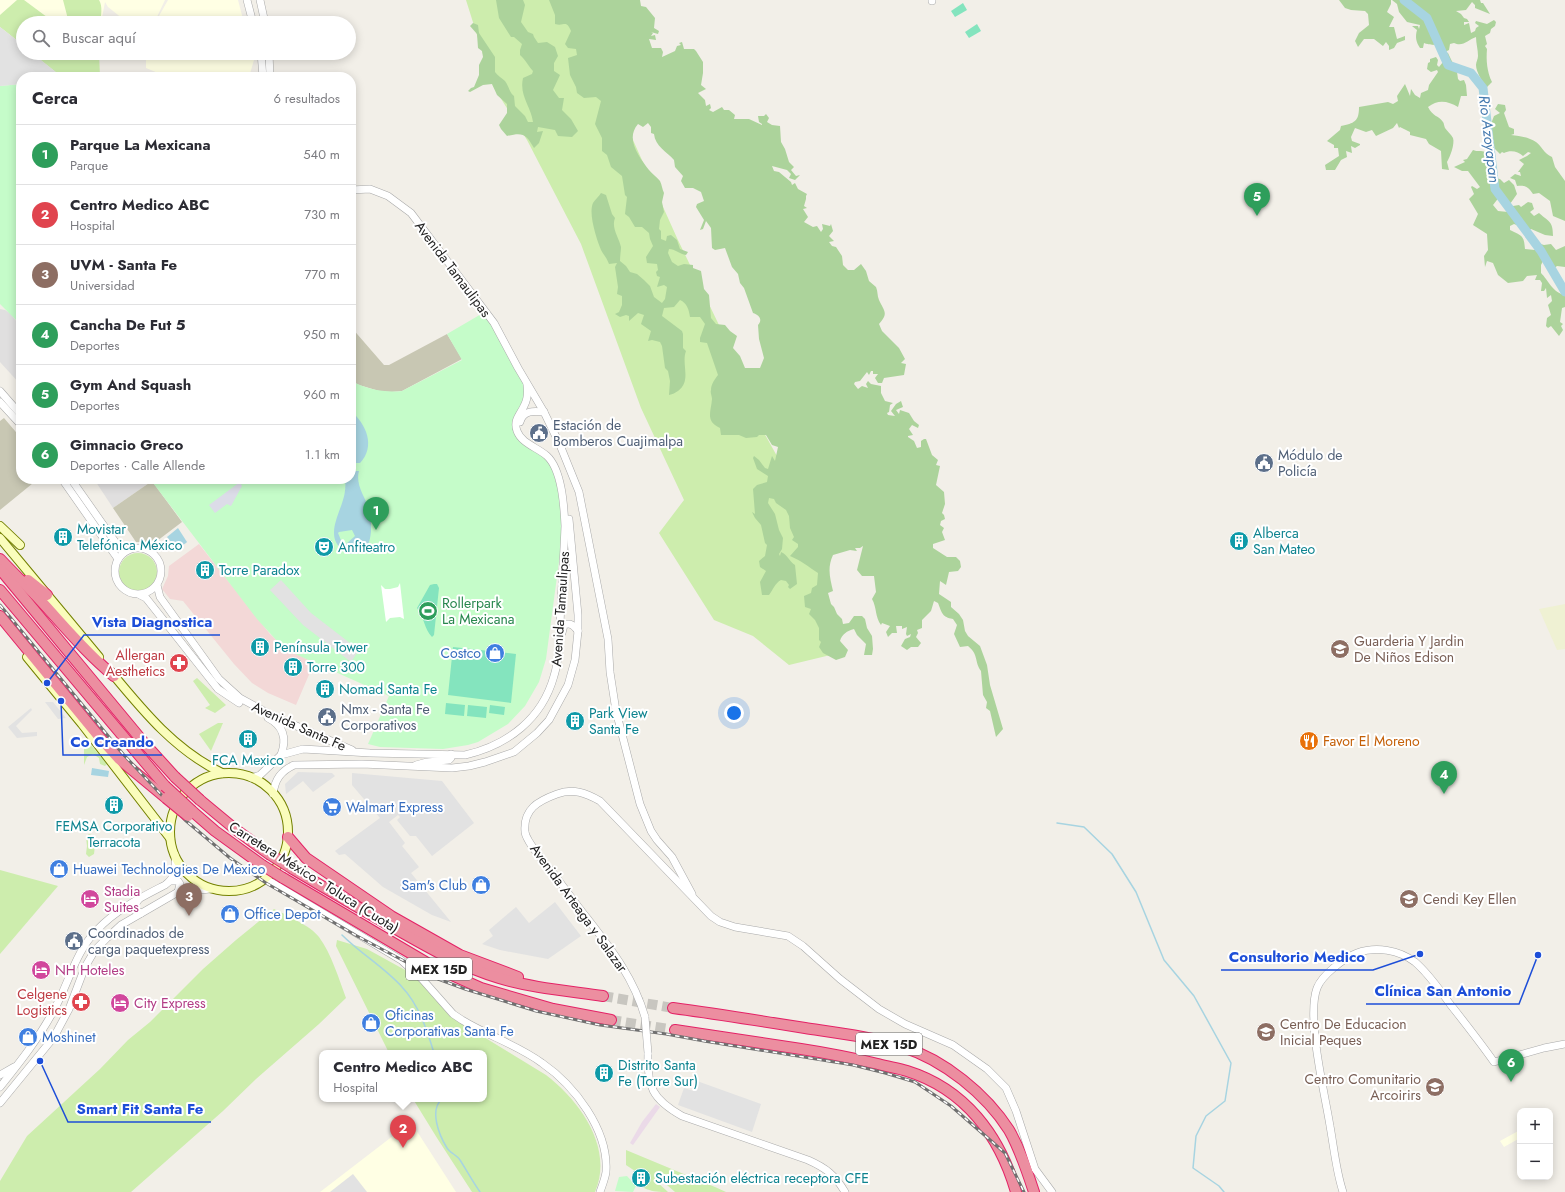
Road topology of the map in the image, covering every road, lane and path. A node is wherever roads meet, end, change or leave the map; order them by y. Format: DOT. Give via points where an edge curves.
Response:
graph roads {
  1 [pos="247,0"];
  2 [pos="260,0"];
  3 [pos="264,11"];
  4 [pos="251,14"];
  5 [pos="264,16"];
  6 [pos="262,60"];
  7 [pos="269,60"];
  8 [pos="263,72"];
  9 [pos="270,72"];
  10 [pos="356,190"];
  11 [pos="527,383"];
  12 [pos="0,391"];
  13 [pos="0,402"];
  14 [pos="16,409"];
  15 [pos="544,412"];
  16 [pos="16,420"];
  17 [pos="66,484"];
  18 [pos="75,484"];
  19 [pos="0,526"];
  20 [pos="0,538"];
  21 [pos="20,545"];
  22 [pos="0,551"];
  23 [pos="123,553"];
  24 [pos="0,559"];
  25 [pos="118,559"];
  26 [pos="0,569"];
  27 [pos="562,574"];
  28 [pos="575,582"];
  29 [pos="157,585"];
  30 [pos="0,590"];
  31 [pos="47,595"];
  32 [pos="140,595"];
  33 [pos="0,616"];
  34 [pos="0,624"];
  35 [pos="578,631"];
  36 [pos="558,655"];
  37 [pos="114,676"];
  38 [pos="504,742"];
  39 [pos="357,752"];
  40 [pos="451,754"];
  41 [pos="281,755"];
  42 [pos="493,759"];
  43 [pos="412,767"];
  44 [pos="222,774"];
  45 [pos="251,778"];
  46 [pos="273,794"];
  47 [pos="190,814"];
  48 [pos="288,837"];
  49 [pos="170,838"];
  50 [pos="174,855"];
  51 [pos="672,857"];
  52 [pos="662,864"];
  53 [pos="266,879"];
  54 [pos="171,881"];
  55 [pos="211,889"];
  56 [pos="178,892"];
  57 [pos="139,899"];
  58 [pos="694,899"];
  59 [pos="141,913"];
  60 [pos="544,987"];
  61 [pos="603,996"];
  62 [pos="673,1008"];
  63 [pos="611,1020"];
  64 [pos="675,1030"];
  65 [pos="34,1044"];
  66 [pos="1565,1044"];
  67 [pos="44,1049"];
  68 [pos="18,1065"];
  69 [pos="0,1075"];
  70 [pos="0,1086"];
  71 [pos="0,1103"];
  72 [pos="600,1192"];
  73 [pos="845,1192"];
  74 [pos="1016,1192"];
  75 [pos="1034,1192"];
  76 [pos="1052,1192"];
  77 [pos="1343,1192"];
  1 -- 4 [label="street"];
  2 -- 3 [label="street"];
  3 -- 4 [label="street"];
  3 -- 5 [label="street"];
  6 -- 8 [label="street"];
  7 -- 9 [label="street"];
  10 -- 11 [label="street, Avenida Tamaulipas" via="370,189 388,196 411,213 494,323"];
  11 -- 15 [label="street, Avenida Tamaulipas"];
  11 -- 27 [label="street, Avenida Tamaulipas" via="527,399 517,417 516,429 524,441 546,455 555,468 564,505"];
  12 -- 14 [label="street"];
  13 -- 16 [label="street"];
  15 -- 28 [label="street, Avenida Tamaulipas" via="528,412 521,419 521,428 527,437 548,451 558,466 568,505"];
  15 -- 51 [label="street, Avenida Tamaulipas" via="579,492 607,633 616,711 640,804 651,831"];
  17 -- 25 [label="street"];
  18 -- 23 [label="street"];
  19 -- 21 [label="main road"];
  20 -- 31 [label="main road"];
  22 -- 31 [label="highway" via="26,579"];
  23 -- 25 [label="street"];
  23 -- 29 [label="street" via="137,548 145,549 157,557 161,571"];
  24 -- 37 [label="highway" via="70,634"];
  25 -- 32 [label="street" via="114,571 117,583 126,592"];
  26 -- 60 [label="highway, Carretera México - Toluca (Cuota) / MEX 15D, bridge" via="145,744 175,777 235,829 293,869 443,955 498,978"];
  27 -- 28 [label="street" via="568,574"];
  27 -- 36 [label="street, Avenida Tamaulipas"];
  28 -- 35 [label="street, Avenida Tamaulipas"];
  29 -- 32 [label="street"];
  29 -- 39 [label="street, Avenida Santa Fe" via="160,597 219,679 240,698 274,717"];
  30 -- 47 [label="highway, bridge"];
  31 -- 37 [label="main road"];
  32 -- 41 [label="street, Avenida Santa Fe" via="150,603 218,689 274,721 284,738"];
  33 -- 47 [label="highway, bridge" via="119,759 166,798"];
  34 -- 49 [label="main road" via="82,724"];
  35 -- 36 [label="street" via="573,625 564,625"];
  35 -- 42 [label="street, Avenida Tamaulipas" via="575,660 568,684 549,720 514,752"];
  36 -- 38 [label="street, Avenida Tamaulipas" via="554,676 536,713"];
  37 -- 44 [label="main road" via="142,710 175,742 203,764"];
  38 -- 40 [label="street, Avenida Tamaulipas" via="472,754"];
  38 -- 42 [label="street" via="492,751"];
  39 -- 40 [label="street, Avenida Tamaulipas"];
  39 -- 41 [label="street, Avenida Tamaulipas" via="303,750"];
  40 -- 43 [label="street" via="449,760 427,762"];
  41 -- 45 [label="street" via="260,775"];
  42 -- 43 [label="street, Avenida Tamaulipas" via="463,767"];
  43 -- 46 [label="street, Avenida Tamaulipas" via="362,764 294,765 286,768 276,780"];
  44 -- 45 [label="main road" via="237,774"];
  44 -- 49 [label="main road" via="209,776 183,795 173,812"];
  45 -- 46 [label="main road"];
  46 -- 48 [label="main road" via="285,814"];
  47 -- 63 [label="highway, Carretera México - Toluca (Cuota) / MEX 15D, bridge" via="262,865 434,967 481,988 553,1009"];
  48 -- 53 [label="main road" via="277,866"];
  48 -- 60 [label="highway" via="306,858 391,916 460,955"];
  49 -- 50 [label="main road"];
  50 -- 54 [label="street" via="176,870"];
  50 -- 55 [label="main road" via="189,876"];
  51 -- 52 [label="street"];
  51 -- 58 [label="street, Avenida Tamaulipas"];
  52 -- 58 [label="street, Avenida Arteaga y Salazar"];
  52 -- 73 [label="street, Avenida Arteaga y Salazar, bridge" via="590,795 578,791 561,793 534,806 526,816 525,834 529,841 616,955 640,997 646,1017 649,1076 658,1098 682,1116 826,1168"];
  53 -- 55 [label="main road" via="243,890"];
  53 -- 72 [label="street" via="401,960 422,978 453,1014 542,1062 559,1076 576,1094 599,1133 604,1149 606,1171"];
  54 -- 56 [label="street" via="178,881 180,884"];
  54 -- 57 [label="street"];
  55 -- 56 [label="street"];
  56 -- 59 [label="street"];
  57 -- 59 [label="street" via="134,910"];
  57 -- 65 [label="street" via="124,906 97,929 85,944 55,1008"];
  58 -- 76 [label="street" via="711,916 730,926 788,936 879,1009 953,1046 987,1069 1006,1088 1035,1169"];
  59 -- 67 [label="street" via="121,925 95,950 85,967 69,1009 54,1037"];
  60 -- 61 [label="highway, Carretera México - Toluca (Cuota) / MEX 15D"];
  62 -- 75 [label="highway, MEX 15D" via="855,1036 922,1054 941,1064 972,1088 1003,1123 1017,1146"];
  64 -- 74 [label="highway, MEX 15D" via="842,1055 907,1071 924,1078 958,1099 988,1130 1002,1154"];
  65 -- 67 [label="street" via="37,1050"];
  65 -- 68 [label="street"];
  66 -- 77 [label="street" via="1494,1062 1429,976 1409,958 1376,949 1351,955 1331,970 1317,988 1313,1016"];
  67 -- 71 [label="street"];
  68 -- 69 [label="street"];
  68 -- 70 [label="street"];
}
